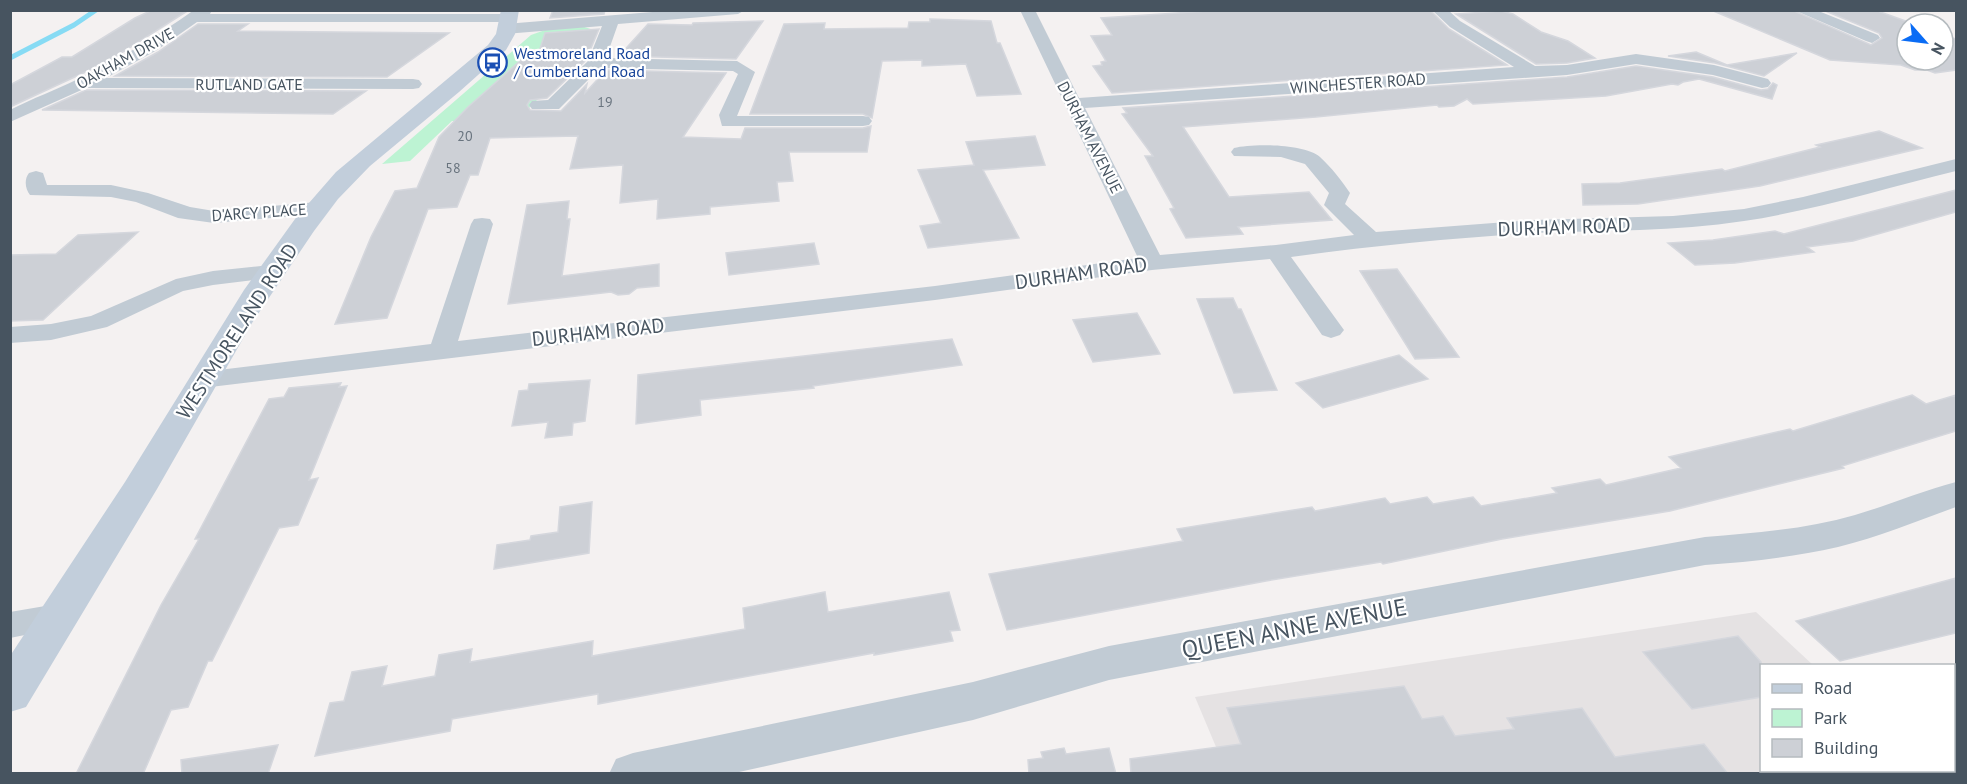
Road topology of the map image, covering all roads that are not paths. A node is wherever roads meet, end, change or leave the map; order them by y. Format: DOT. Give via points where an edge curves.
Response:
graph roads {
  1 [pos="738,10"];
  2 [pos="1027,10"];
  3 [pos="1440,10"];
  4 [pos="1801,10"];
  5 [pos="199,14"];
  6 [pos="328,14"];
  7 [pos="508,19"];
  8 [pos="612,19"];
  9 [pos="1872,38"];
  10 [pos="596,63"];
  11 [pos="1532,71"];
  12 [pos="1762,82"];
  13 [pos="84,83"];
  14 [pos="413,84"];
  15 [pos="1073,104"];
  16 [pos="538,105"];
  17 [pos="10,117"];
  18 [pos="863,121"];
  19 [pos="1241,152"];
  20 [pos="1956,165"];
  21 [pos="36,177"];
  22 [pos="318,208"];
  23 [pos="482,224"];
  24 [pos="1371,239"];
  25 [pos="1276,252"];
  26 [pos="1152,263"];
  27 [pos="271,272"];
  28 [pos="1331,330"];
  29 [pos="10,335"];
  30 [pos="442,350"];
  31 [pos="202,380"];
  32 [pos="1956,495"];
  33 [pos="57,617"];
  34 [pos="10,625"];
  35 [pos="10,694"];
  36 [pos="633,774"];
  1 -- 8 [label="street"];
  2 -- 15 [label="street, DURHAM AVENUE"];
  3 -- 11 [label="street" via="1455,24"];
  4 -- 9 [label="street"];
  5 -- 6 [label="street"];
  5 -- 13 [label="street, OAKHAM DRIVE" via="151,47"];
  6 -- 7 [label="street"];
  7 -- 8 [label="street"];
  7 -- 22 [label="main road, WESTMORELAND ROAD" via="496,47 370,154"];
  8 -- 10 [label="street"];
  10 -- 16 [label="street" via="553,105"];
  10 -- 18 [label="street" via="744,68 747,72 728,122"];
  11 -- 12 [label="street, WINCHESTER ROAD" via="1567,70 1636,59 1714,70"];
  11 -- 15 [label="street, WINCHESTER ROAD"];
  13 -- 14 [label="street, RUTLAND GATE"];
  13 -- 17 [label="street, OAKHAM DRIVE"];
  15 -- 26 [label="street, DURHAM AVENUE"];
  19 -- 24 [label="street" via="1282,151 1312,160 1340,194 1334,205"];
  20 -- 24 [label="street, DURHAM ROAD" via="1744,215"];
  21 -- 22 [label="street, D'ARCY PLACE" via="37,191 111,191 214,217"];
  22 -- 27 [label="main road, WESTMORELAND ROAD"];
  23 -- 30 [label="street"];
  24 -- 25 [label="street, DURHAM ROAD"];
  25 -- 26 [label="street, DURHAM ROAD"];
  25 -- 28 [label="street"];
  26 -- 30 [label="street, DURHAM ROAD" via="935,294"];
  27 -- 29 [label="street" via="176,286 98,321 51,332"];
  27 -- 31 [label="main road, WESTMORELAND ROAD"];
  30 -- 31 [label="street, DURHAM ROAD"];
  31 -- 33 [label="main road, WESTMORELAND ROAD" via="128,507"];
  32 -- 36 [label="street, QUEEN ANNE AVENUE" via="1807,540 1706,551 1109,663 973,701"];
  33 -- 34 [label="street"];
  33 -- 35 [label="main road, WESTMORELAND ROAD"];
}
